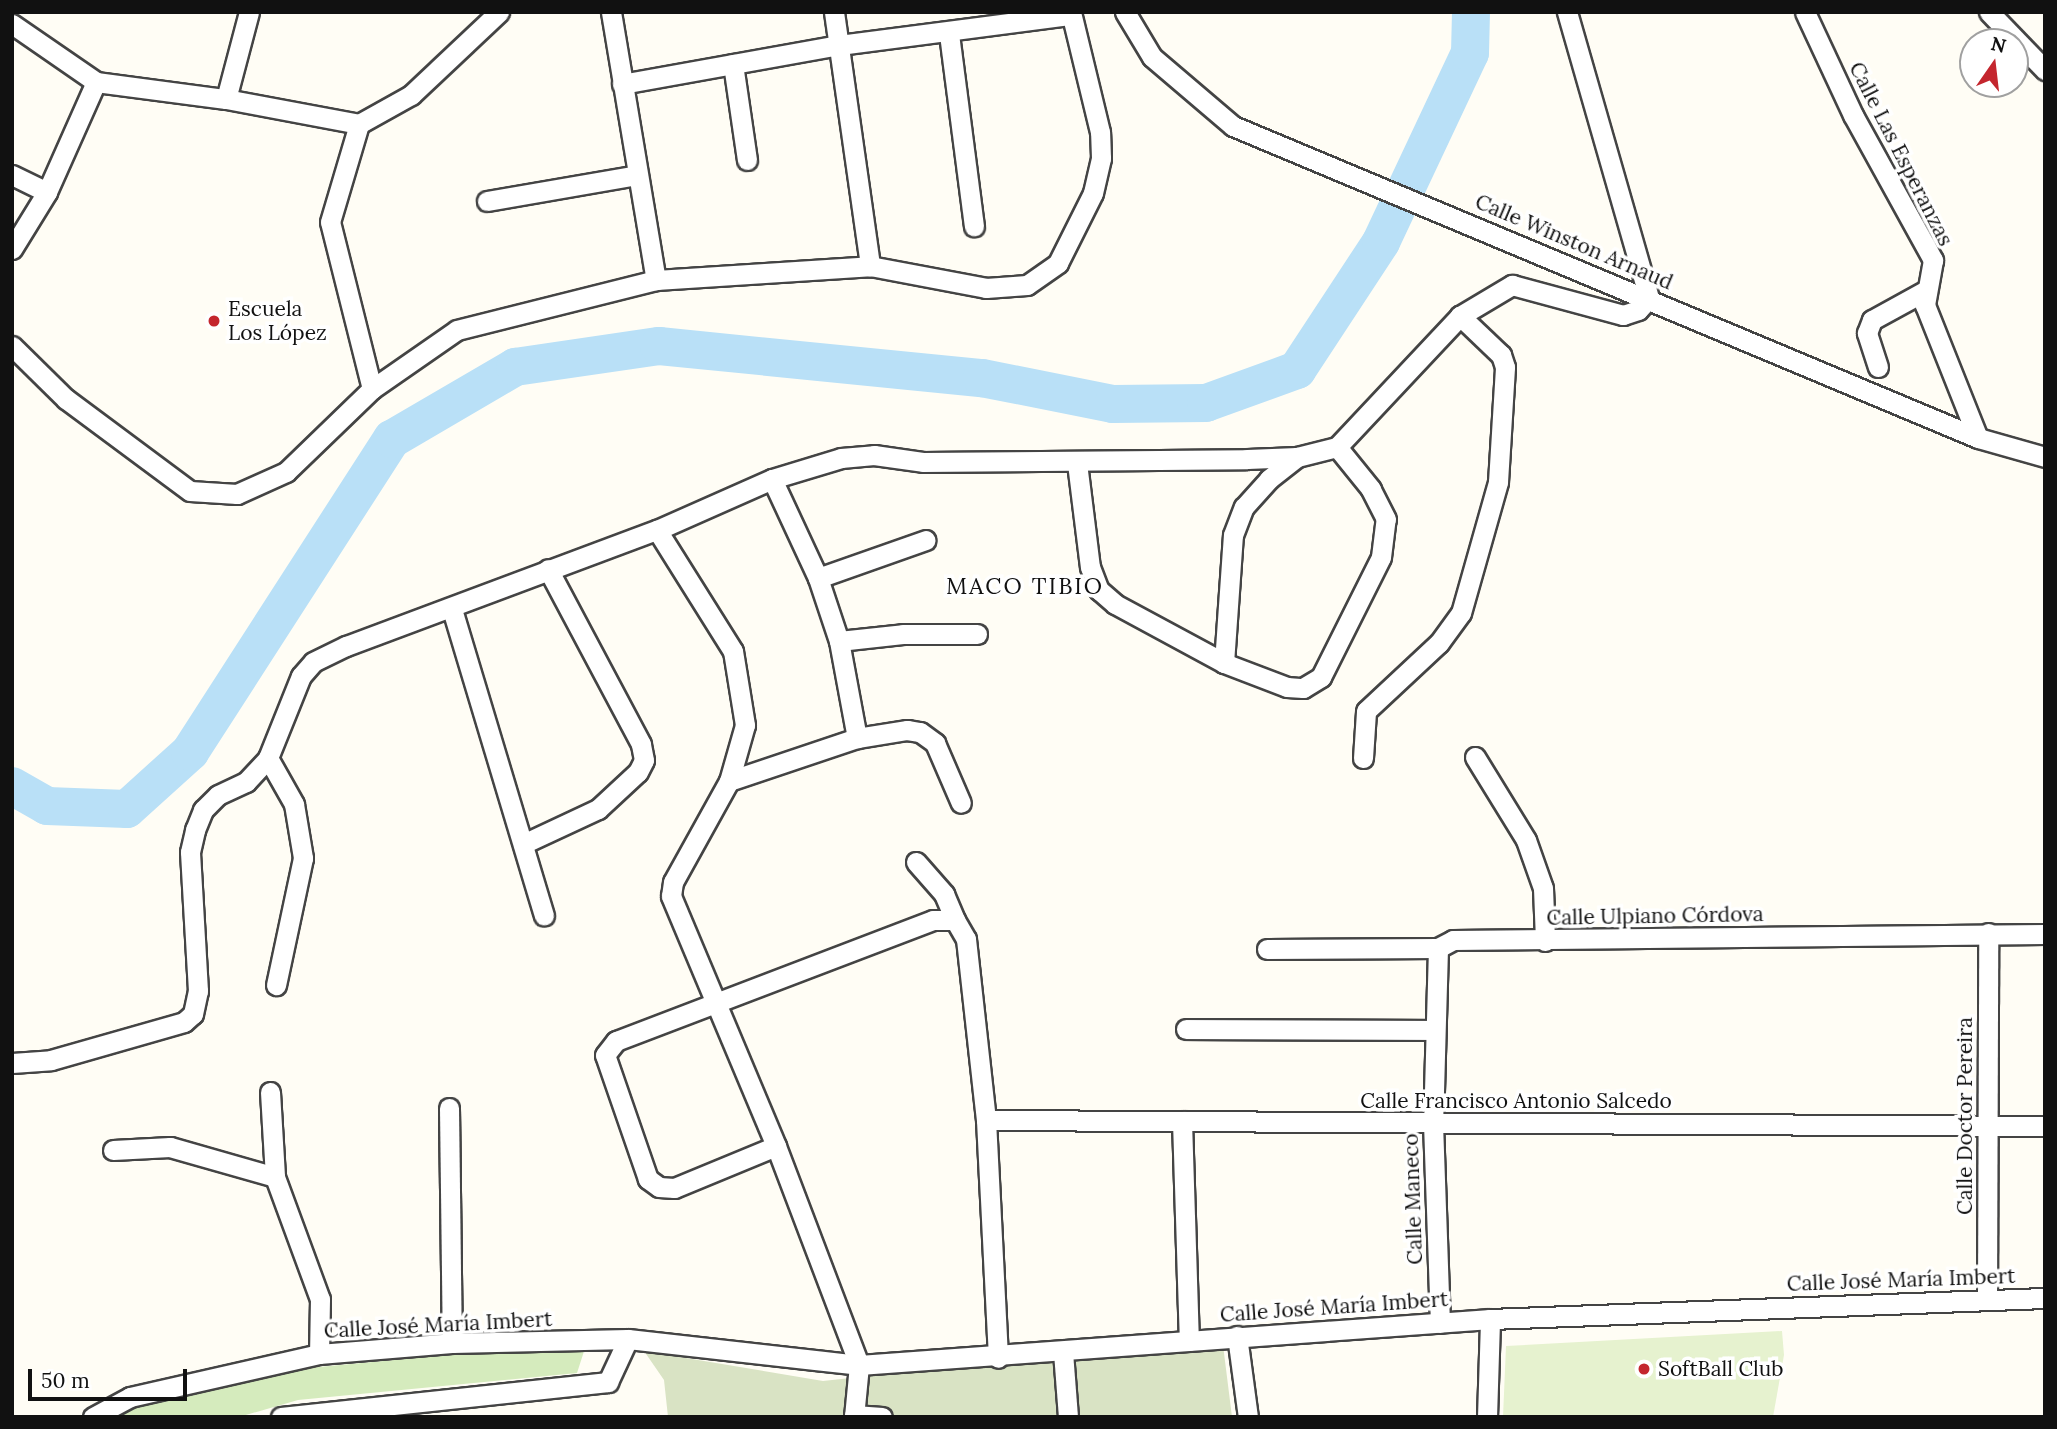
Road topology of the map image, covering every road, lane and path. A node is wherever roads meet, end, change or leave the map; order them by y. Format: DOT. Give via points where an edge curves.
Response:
graph roads {
  1 [pos="249,12"];
  2 [pos="499,12"];
  3 [pos="611,12"];
  4 [pos="834,12"];
  5 [pos="1125,12"];
  6 [pos="1567,12"];
  7 [pos="1805,12"];
  8 [pos="1989,12"];
  9 [pos="1071,14"];
  10 [pos="12,23"];
  11 [pos="949,34"];
  12 [pos="839,45"];
  13 [pos="733,64"];
  14 [pos="2045,70"];
  15 [pos="96,82"];
  16 [pos="622,84"];
  17 [pos="226,99"];
  18 [pos="359,124"];
  19 [pos="747,160"];
  20 [pos="12,175"];
  21 [pos="637,175"];
  22 [pos="47,192"];
  23 [pos="487,201"];
  24 [pos="974,226"];
  25 [pos="12,249"];
  26 [pos="870,266"];
  27 [pos="656,280"];
  28 [pos="1925,291"];
  29 [pos="1649,299"];
  30 [pos="1460,316"];
  31 [pos="12,346"];
  32 [pos="1878,366"];
  33 [pos="372,389"];
  34 [pos="1978,438"];
  35 [pos="1337,447"];
  36 [pos="1297,457"];
  37 [pos="2045,457"];
  38 [pos="1077,463"];
  39 [pos="772,479"];
  40 [pos="657,530"];
  41 [pos="926,540"];
  42 [pos="548,569"];
  43 [pos="818,578"];
  44 [pos="452,608"];
  45 [pos="978,634"];
  46 [pos="839,641"];
  47 [pos="1224,663"];
  48 [pos="857,738"];
  49 [pos="1475,757"];
  50 [pos="268,758"];
  51 [pos="1363,758"];
  52 [pos="729,781"];
  53 [pos="961,803"];
  54 [pos="523,844"];
  55 [pos="916,862"];
  56 [pos="544,916"];
  57 [pos="955,920"];
  58 [pos="1988,933"];
  59 [pos="2045,934"];
  60 [pos="1545,941"];
  61 [pos="1268,948"];
  62 [pos="1438,948"];
  63 [pos="276,985"];
  64 [pos="719,1004"];
  65 [pos="1186,1029"];
  66 [pos="1434,1030"];
  67 [pos="12,1063"];
  68 [pos="270,1092"];
  69 [pos="449,1108"];
  70 [pos="986,1120"];
  71 [pos="1182,1121"];
  72 [pos="1433,1123"];
  73 [pos="1988,1126"];
  74 [pos="2045,1126"];
  75 [pos="776,1146"];
  76 [pos="113,1150"];
  77 [pos="275,1177"];
  78 [pos="2045,1298"];
  79 [pos="1987,1300"];
  80 [pos="1490,1319"];
  81 [pos="1440,1323"];
  82 [pos="1237,1336"];
  83 [pos="628,1339"];
  84 [pos="1188,1341"];
  85 [pos="452,1343"];
  86 [pos="1063,1352"];
  87 [pos="318,1354"];
  88 [pos="998,1358"];
  89 [pos="859,1365"];
  90 [pos="854,1416"];
  91 [pos="93,1417"];
  92 [pos="281,1417"];
  93 [pos="881,1417"];
  94 [pos="1069,1417"];
  95 [pos="1248,1417"];
  96 [pos="1487,1417"];
  1 -- 17 [label="street"];
  2 -- 18 [label="street" via="411,95"];
  3 -- 16 [label="street"];
  4 -- 12 [label="street"];
  5 -- 29 [label="street, Calle Winston Arnaud" via="1152,57 1234,126"];
  6 -- 29 [label="street"];
  7 -- 28 [label="street, Calle Las Esperanzas" via="1853,115 1933,260"];
  8 -- 14 [label="street"];
  9 -- 11 [label="street"];
  9 -- 26 [label="street" via="1100,132 1101,158 1093,193 1058,263 1027,285 986,288"];
  10 -- 15 [label="street"];
  11 -- 12 [label="street"];
  11 -- 24 [label="street"];
  12 -- 13 [label="street"];
  12 -- 26 [label="street"];
  13 -- 16 [label="street"];
  13 -- 19 [label="street"];
  15 -- 17 [label="street"];
  15 -- 22 [label="street"];
  16 -- 21 [label="street"];
  17 -- 18 [label="street"];
  18 -- 33 [label="street" via="330,222"];
  20 -- 22 [label="street"];
  21 -- 23 [label="street"];
  21 -- 27 [label="street"];
  22 -- 25 [label="street"];
  26 -- 27 [label="street"];
  27 -- 33 [label="street" via="457,330"];
  28 -- 32 [label="street" via="1872,320 1867,333"];
  28 -- 34 [label="street, Calle Las Esperanzas" via="1925,305"];
  29 -- 30 [label="street" via="1638,310 1623,315 1512,285"];
  29 -- 34 [label="street, Calle Winston Arnaud"];
  30 -- 35 [label="street"];
  30 -- 51 [label="street" via="1501,355 1505,367 1498,482 1461,613 1439,643 1366,711"];
  31 -- 33 [label="street" via="65,399 190,491 237,494 286,472"];
  34 -- 37 [label="street, Calle Winston Arnaud"];
  35 -- 36 [label="street"];
  35 -- 47 [label="street" via="1371,489 1386,519 1381,557 1321,677 1303,688 1287,687"];
  36 -- 38 [label="street"];
  36 -- 47 [label="street" via="1244,507 1233,535"];
  38 -- 39 [label="street" via="923,463 874,455 841,458"];
  38 -- 47 [label="street" via="1090,567 1099,590 1115,604"];
  39 -- 40 [label="street"];
  39 -- 43 [label="street"];
  40 -- 42 [label="street"];
  40 -- 52 [label="street" via="733,651 744,725"];
  41 -- 43 [label="street"];
  42 -- 44 [label="street"];
  42 -- 54 [label="street" via="641,744 644,760 638,772 598,809"];
  43 -- 46 [label="street"];
  44 -- 50 [label="street" via="313,662 301,676"];
  44 -- 54 [label="street"];
  45 -- 46 [label="street" via="903,634"];
  46 -- 48 [label="street"];
  48 -- 52 [label="street"];
  48 -- 53 [label="street" via="920,733 935,743"];
  49 -- 60 [label="street" via="1526,840 1543,888"];
  50 -- 63 [label="street" via="294,804 303,858"];
  50 -- 67 [label="street" via="246,782 218,795 203,810 195,830 190,852 198,991 193,1014 184,1022 51,1060"];
  52 -- 64 [label="street" via="673,882 671,896"];
  54 -- 56 [label="street"];
  55 -- 57 [label="street" via="944,894"];
  57 -- 64 [label="street" via="933,920"];
  57 -- 70 [label="street" via="966,939"];
  58 -- 59 [label="street, Calle Ulpiano Córdova"];
  58 -- 60 [label="street, Calle Ulpiano Córdova"];
  58 -- 73 [label="street, Calle Doctor Pereira"];
  60 -- 62 [label="street, Calle Ulpiano Córdova" via="1452,940"];
  61 -- 62 [label="street, Calle Ulpiano Córdova"];
  62 -- 66 [label="street, Calle Maneco"];
  64 -- 75 [label="street"];
  64 -- 75 [label="street" via="616,1041 605,1055 648,1179 659,1187 674,1188"];
  65 -- 66 [label="street"];
  66 -- 72 [label="street, Calle Maneco"];
  68 -- 77 [label="street"];
  69 -- 85 [label="street"];
  70 -- 71 [label="street, Calle Francisco Antonio Salcedo"];
  70 -- 88 [label="street"];
  71 -- 72 [label="street, Calle Francisco Antonio Salcedo"];
  71 -- 84 [label="street"];
  72 -- 73 [label="street, Calle Francisco Antonio Salcedo"];
  72 -- 81 [label="street, Calle Maneco"];
  73 -- 74 [label="street, Calle Francisco Antonio Salcedo"];
  73 -- 79 [label="street, Calle Doctor Pereira"];
  75 -- 89 [label="street"];
  76 -- 77 [label="street" via="170,1147"];
  77 -- 87 [label="street" via="320,1298"];
  78 -- 79 [label="street, Calle José María Imbert"];
  79 -- 80 [label="street, Calle José María Imbert"];
  80 -- 81 [label="street, Calle José María Imbert"];
  80 -- 96 [label="street"];
  81 -- 82 [label="street, Calle José María Imbert"];
  82 -- 84 [label="street, Calle José María Imbert"];
  82 -- 95 [label="street"];
  83 -- 85 [label="street, Calle José María Imbert"];
  83 -- 89 [label="street, Calle José María Imbert"];
  83 -- 92 [label="street" via="608,1382"];
  84 -- 86 [label="street, Calle José María Imbert"];
  85 -- 87 [label="street, Calle José María Imbert"];
  86 -- 88 [label="street, Calle José María Imbert"];
  86 -- 94 [label="street"];
  87 -- 91 [label="street, Calle José María Imbert" via="130,1397"];
  88 -- 89 [label="street, Calle José María Imbert"];
  89 -- 90 [label="street"];
  90 -- 93 [label="street"];
}
